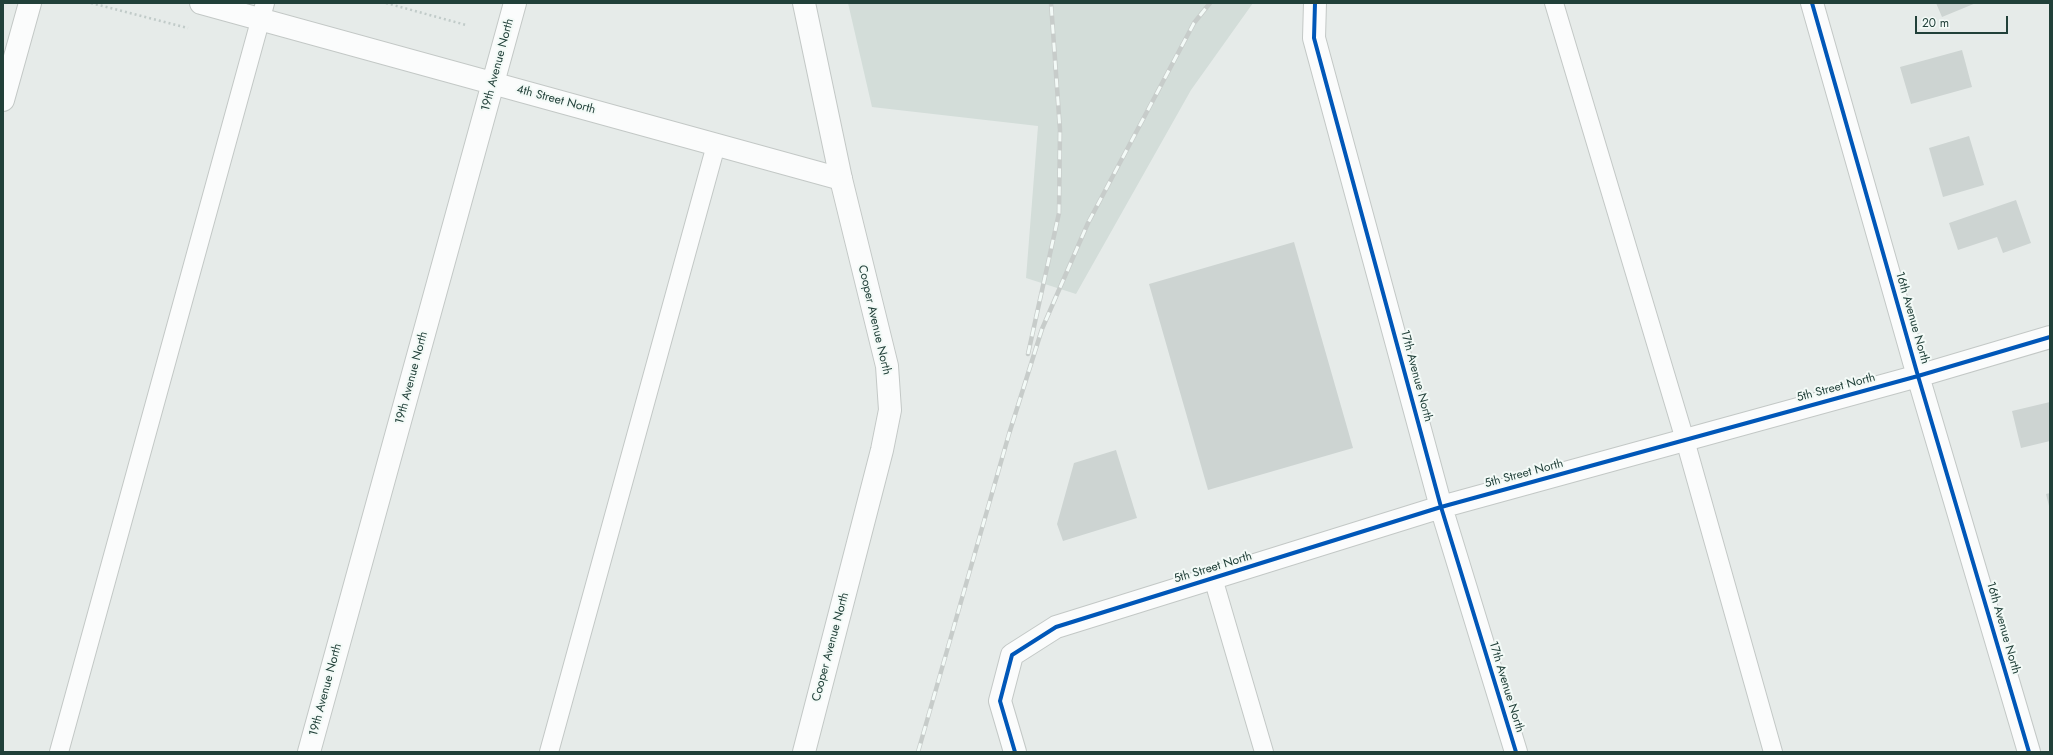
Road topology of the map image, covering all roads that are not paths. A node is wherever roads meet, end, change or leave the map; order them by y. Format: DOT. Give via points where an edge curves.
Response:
graph roads {
  1 [pos="30,3"];
  2 [pos="201,3"];
  3 [pos="515,3"];
  4 [pos="804,3"];
  5 [pos="1315,3"];
  6 [pos="1554,3"];
  7 [pos="1812,3"];
  8 [pos="263,11"];
  9 [pos="492,83"];
  10 [pos="3,100"];
  11 [pos="716,145"];
  12 [pos="841,179"];
  13 [pos="2050,337"];
  14 [pos="1918,376"];
  15 [pos="1685,440"];
  16 [pos="1441,507"];
  17 [pos="1213,578"];
  18 [pos="59,752"];
  19 [pos="309,752"];
  20 [pos="549,752"];
  21 [pos="804,752"];
  22 [pos="1015,752"];
  23 [pos="1264,752"];
  24 [pos="1516,752"];
  25 [pos="1773,752"];
  26 [pos="2029,752"];
  1 -- 10 [label="street"];
  2 -- 8 [label="street, 4th Street North"];
  3 -- 9 [label="street, 19th Avenue North"];
  4 -- 12 [label="street, Cooper Avenue North"];
  5 -- 16 [label="street, 17th Avenue North" via="1314,38"];
  6 -- 15 [label="lane"];
  7 -- 14 [label="street, 16th Avenue North"];
  8 -- 9 [label="street, 4th Street North"];
  8 -- 18 [label="lane"];
  9 -- 11 [label="street, 4th Street North"];
  9 -- 19 [label="street, 19th Avenue North"];
  11 -- 12 [label="street, 4th Street North"];
  11 -- 20 [label="lane"];
  12 -- 21 [label="street, Cooper Avenue North" via="887,366 890,410"];
  13 -- 14 [label="street, 5th Street North"];
  14 -- 15 [label="street, 5th Street North"];
  14 -- 26 [label="street, 16th Avenue North"];
  15 -- 16 [label="street, 5th Street North"];
  15 -- 25 [label="lane"];
  16 -- 17 [label="street, 5th Street North"];
  16 -- 24 [label="street, 17th Avenue North"];
  17 -- 22 [label="street, 5th Street North" via="1056,627 1012,655 1000,701"];
  17 -- 23 [label="lane"];
}
